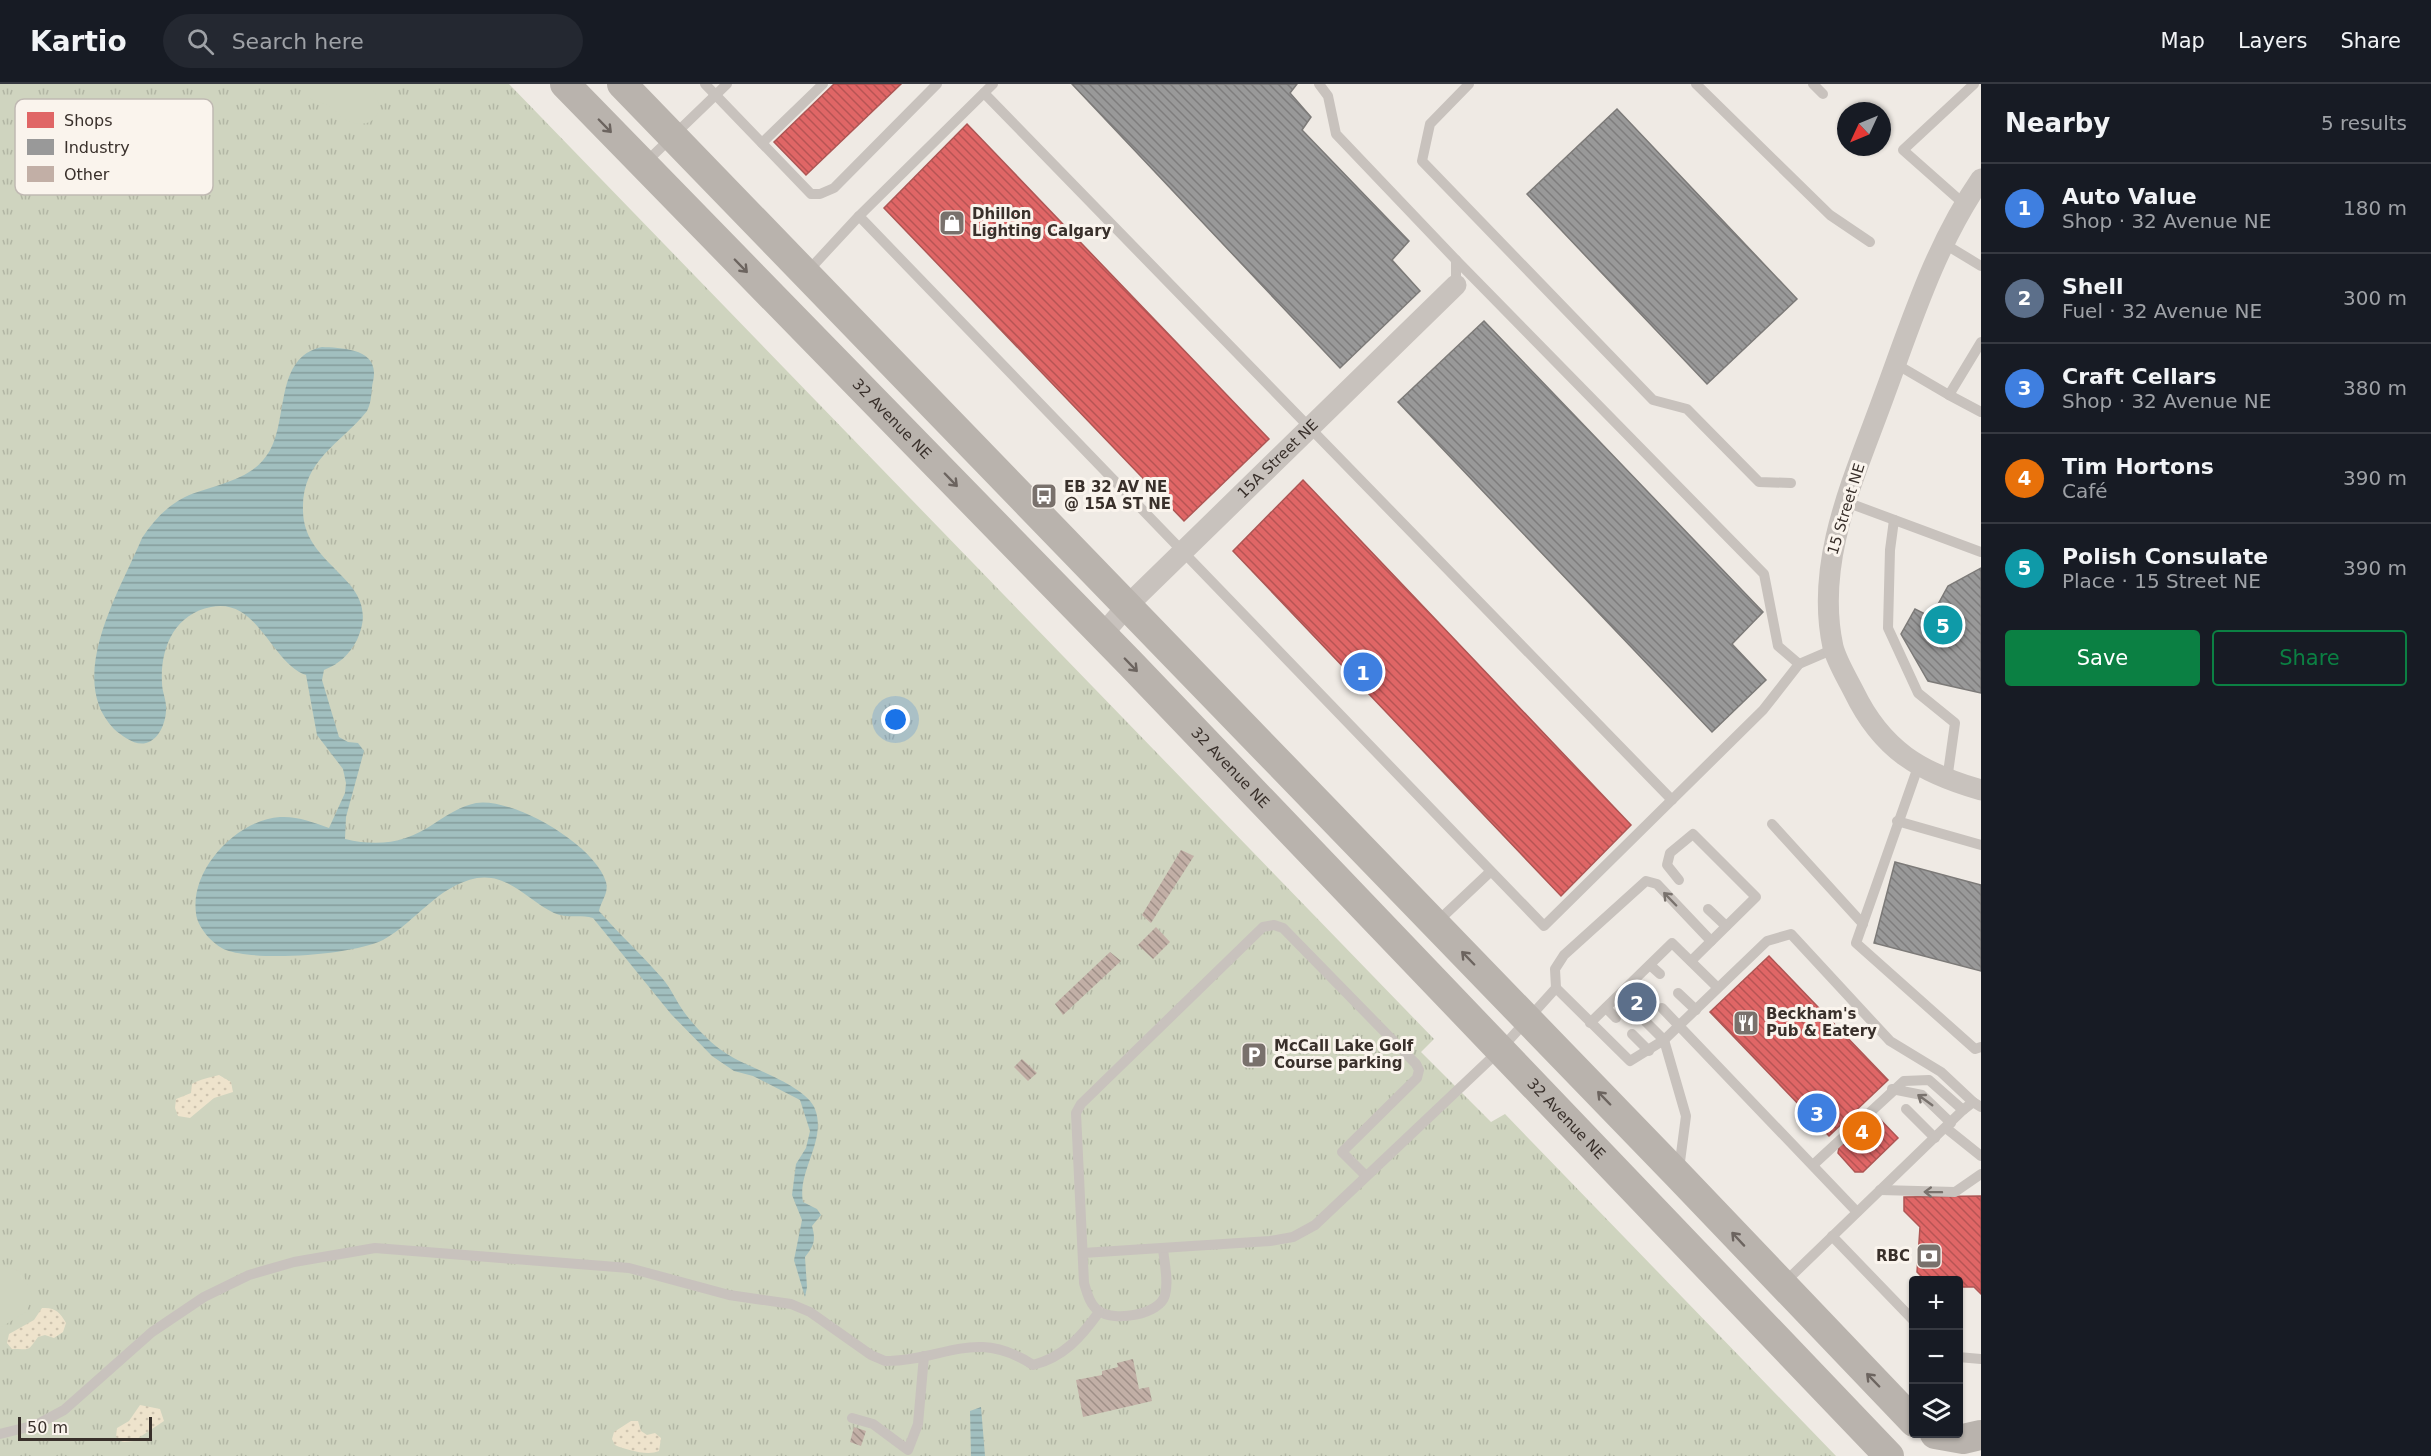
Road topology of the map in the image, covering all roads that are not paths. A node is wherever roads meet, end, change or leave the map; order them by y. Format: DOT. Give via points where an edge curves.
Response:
graph roads {
  1 [pos="565,84"];
  2 [pos="622,84"];
  3 [pos="705,84"];
  4 [pos="727,84"];
  5 [pos="823,84"];
  6 [pos="937,84"];
  7 [pos="993,84"];
  8 [pos="1319,84"];
  9 [pos="1469,84"];
  10 [pos="1696,84"];
  11 [pos="1814,84"];
  12 [pos="1974,84"];
  13 [pos="984,93"];
  14 [pos="1823,94"];
  15 [pos="715,95"];
  16 [pos="673,136"];
  17 [pos="762,143"];
  18 [pos="643,166"];
  19 [pos="1981,179"];
  20 [pos="1964,204"];
  21 [pos="859,216"];
  22 [pos="1870,242"];
  23 [pos="1943,243"];
  24 [pos="1456,260"];
  25 [pos="1981,266"];
  26 [pos="805,274"];
  27 [pos="1456,285"];
  28 [pos="1981,342"];
  29 [pos="1896,364"];
  30 [pos="1949,395"];
  31 [pos="1981,412"];
  32 [pos="1309,429"];
  33 [pos="1791,483"];
  34 [pos="1846,502"];
  35 [pos="1894,520"];
  36 [pos="1981,552"];
  37 [pos="1183,553"];
  38 [pos="1127,606"];
  39 [pos="1102,635"];
  40 [pos="1834,649"];
  41 [pos="1799,664"];
  42 [pos="1918,766"];
  43 [pos="1947,781"];
  44 [pos="1981,790"];
  45 [pos="1672,800"];
  46 [pos="1897,821"];
  47 [pos="1773,824"];
  48 [pos="1981,846"];
  49 [pos="1490,872"];
  50 [pos="1679,880"];
  51 [pos="1708,909"];
  52 [pos="1435,924"];
  53 [pos="1863,924"];
  54 [pos="1726,926"];
  55 [pos="1711,941"];
  56 [pos="1691,961"];
  57 [pos="1650,965"];
  58 [pos="1660,974"];
  59 [pos="1634,980"];
  60 [pos="1718,987"];
  61 [pos="1556,988"];
  62 [pos="1644,989"];
  63 [pos="1678,993"];
  64 [pos="1619,996"];
  65 [pos="1628,1005"];
  66 [pos="1606,1008"];
  67 [pos="1662,1008"];
  68 [pos="1696,1010"];
  69 [pos="1616,1018"];
  70 [pos="1528,1020"];
  71 [pos="1645,1022"];
  72 [pos="1590,1023"];
  73 [pos="1680,1026"];
  74 [pos="1632,1034"];
  75 [pos="1664,1040"];
  76 [pos="1981,1047"];
  77 [pos="1500,1050"];
  78 [pos="1649,1051"];
  79 [pos="1892,1089"];
  80 [pos="1977,1104"];
  81 [pos="1905,1109"];
  82 [pos="1963,1110"];
  83 [pos="1949,1125"];
  84 [pos="1935,1138"];
  85 [pos="1981,1156"];
  86 [pos="1813,1165"];
  87 [pos="1981,1174"];
  88 [pos="1678,1175"];
  89 [pos="1366,1176"];
  90 [pos="1880,1190"];
  91 [pos="1857,1212"];
  92 [pos="1832,1236"];
  93 [pos="1163,1248"];
  94 [pos="1083,1253"];
  95 [pos="1781,1285"];
  96 [pos="1099,1312"];
  97 [pos="1909,1316"];
  98 [pos="924,1356"];
  99 [pos="1963,1357"];
  100 [pos="1981,1359"];
  101 [pos="1909,1417"];
  102 [pos="852,1418"];
  103 [pos="0,1434"];
  104 [pos="1981,1435"];
  105 [pos="1928,1438"];
  106 [pos="1957,1438"];
  107 [pos="1889,1456"];
  108 [pos="1945,1456"];
  1 -- 18 [label="main road, 32 Avenue NE, one-way"];
  2 -- 16 [label="main road"];
  3 -- 15 [label="lane"];
  4 -- 15 [label="lane"];
  5 -- 17 [label="lane"];
  6 -- 17 [label="lane" via="834,188 820,194 811,194"];
  7 -- 13 [label="lane"];
  8 -- 24 [label="lane" via="1328,96 1336,134"];
  9 -- 33 [label="lane" via="1430,124 1422,161 1653,400 1687,409 1759,482"];
  10 -- 22 [label="lane" via="1830,215"];
  11 -- 14 [label="lane"];
  12 -- 20 [label="lane" via="1903,150"];
  13 -- 21 [label="lane"];
  13 -- 32 [label="lane"];
  15 -- 16 [label="lane"];
  15 -- 17 [label="lane"];
  16 -- 18 [label="lane"];
  16 -- 26 [label="main road"];
  18 -- 39 [label="main road, 32 Avenue NE, one-way"];
  19 -- 20 [label="street, 15 Street NE"];
  20 -- 23 [label="street, 15 Street NE"];
  21 -- 26 [label="lane"];
  21 -- 37 [label="lane"];
  23 -- 25 [label="lane"];
  23 -- 29 [label="street, 15 Street NE"];
  24 -- 27 [label="lane"];
  24 -- 41 [label="lane" via="1764,574 1778,646"];
  26 -- 38 [label="main road"];
  27 -- 32 [label="street, 15A Street NE"];
  28 -- 30 [label="lane"];
  29 -- 30 [label="lane"];
  29 -- 34 [label="street, 15 Street NE"];
  30 -- 31 [label="lane"];
  32 -- 37 [label="street, 15A Street NE"];
  32 -- 45 [label="lane"];
  34 -- 35 [label="lane"];
  34 -- 40 [label="street, 15 Street NE" via="1832,552 1826,599"];
  35 -- 36 [label="lane"];
  35 -- 43 [label="lane" via="1888,628 1918,693 1955,723"];
  37 -- 38 [label="street, 15A Street NE"];
  37 -- 49 [label="lane"];
  38 -- 39 [label="street, 15A Street NE"];
  38 -- 52 [label="main road"];
  39 -- 77 [label="main road, 32 Avenue NE, one-way"];
  40 -- 41 [label="lane"];
  40 -- 42 [label="street, 15 Street NE" via="1863,711 1891,747"];
  41 -- 45 [label="lane" via="1763,710"];
  42 -- 43 [label="street, 15 Street NE"];
  42 -- 46 [label="lane"];
  43 -- 44 [label="street, 15 Street NE"];
  45 -- 49 [label="lane" via="1544,926"];
  46 -- 48 [label="lane"];
  46 -- 53 [label="lane"];
  47 -- 53 [label="lane"];
  49 -- 52 [label="lane"];
  50 -- 54 [label="lane" via="1667,865 1670,853 1693,834 1756,897"];
  51 -- 54 [label="lane"];
  70 -- 52 [label="main road, one-way"];
  53 -- 76 [label="lane" via="1856,943 1975,1049"];
  54 -- 55 [label="lane"];
  55 -- 56 [label="lane"];
  55 -- 61 [label="lane, one-way" via="1656,884 1646,880 1564,955 1555,969"];
  56 -- 57 [label="lane" via="1672,943"];
  56 -- 60 [label="lane"];
  57 -- 58 [label="lane"];
  57 -- 59 [label="lane"];
  59 -- 62 [label="lane"];
  59 -- 64 [label="lane"];
  60 -- 68 [label="lane"];
  60 -- 80 [label="lane" via="1767,941 1791,934 1890,1041 1941,1072"];
  61 -- 70 [label="lane"];
  61 -- 72 [label="lane"];
  63 -- 68 [label="lane"];
  64 -- 65 [label="lane"];
  64 -- 66 [label="lane"];
  66 -- 69 [label="lane"];
  66 -- 72 [label="lane"];
  67 -- 73 [label="lane"];
  68 -- 73 [label="lane"];
  70 -- 77 [label="lane"];
  88 -- 70 [label="main road, one-way"];
  71 -- 75 [label="lane"];
  72 -- 78 [label="lane" via="1630,1061"];
  73 -- 75 [label="lane"];
  73 -- 86 [label="lane"];
  74 -- 78 [label="lane"];
  75 -- 78 [label="lane"];
  75 -- 88 [label="lane" via="1686,1116"];
  77 -- 89 [label="lane"];
  77 -- 107 [label="main road, 32 Avenue NE"];
  79 -- 82 [label="lane" via="1904,1081 1929,1080"];
  83 -- 79 [label="lane, one-way" via="1922,1095"];
  79 -- 86 [label="lane"];
  80 -- 82 [label="lane"];
  81 -- 84 [label="lane"];
  82 -- 83 [label="lane"];
  83 -- 84 [label="lane"];
  83 -- 85 [label="lane"];
  84 -- 90 [label="lane"];
  86 -- 91 [label="lane"];
  87 -- 90 [label="lane, one-way" via="1955,1192"];
  95 -- 88 [label="main road, one-way"];
  89 -- 93 [label="lane" via="1315,1224 1293,1237"];
  89 -- 94 [label="lane" via="1342,1152 1417,1078 1419,1070 1282,928 1263,927 1076,1113"];
  90 -- 91 [label="lane"];
  91 -- 92 [label="lane"];
  92 -- 95 [label="lane"];
  92 -- 97 [label="lane"];
  93 -- 94 [label="lane"];
  93 -- 96 [label="lane" via="1165,1296 1159,1306 1139,1314 1112,1316"];
  94 -- 96 [label="lane" via="1088,1299"];
  101 -- 95 [label="main road, one-way"];
  96 -- 98 [label="lane" via="1075,1342 1052,1360 1034,1365 985,1346"];
  98 -- 102 [label="lane" via="918,1424 908,1450 873,1424"];
  98 -- 103 [label="lane" via="885,1361 810,1312 791,1304 729,1295 629,1268 375,1248 249,1275 204,1297 152,1332 64,1410 36,1425"];
  99 -- 100 [label="lane"];
  104 -- 106 [label="main road"];
  105 -- 108 [label="main road"];
}
